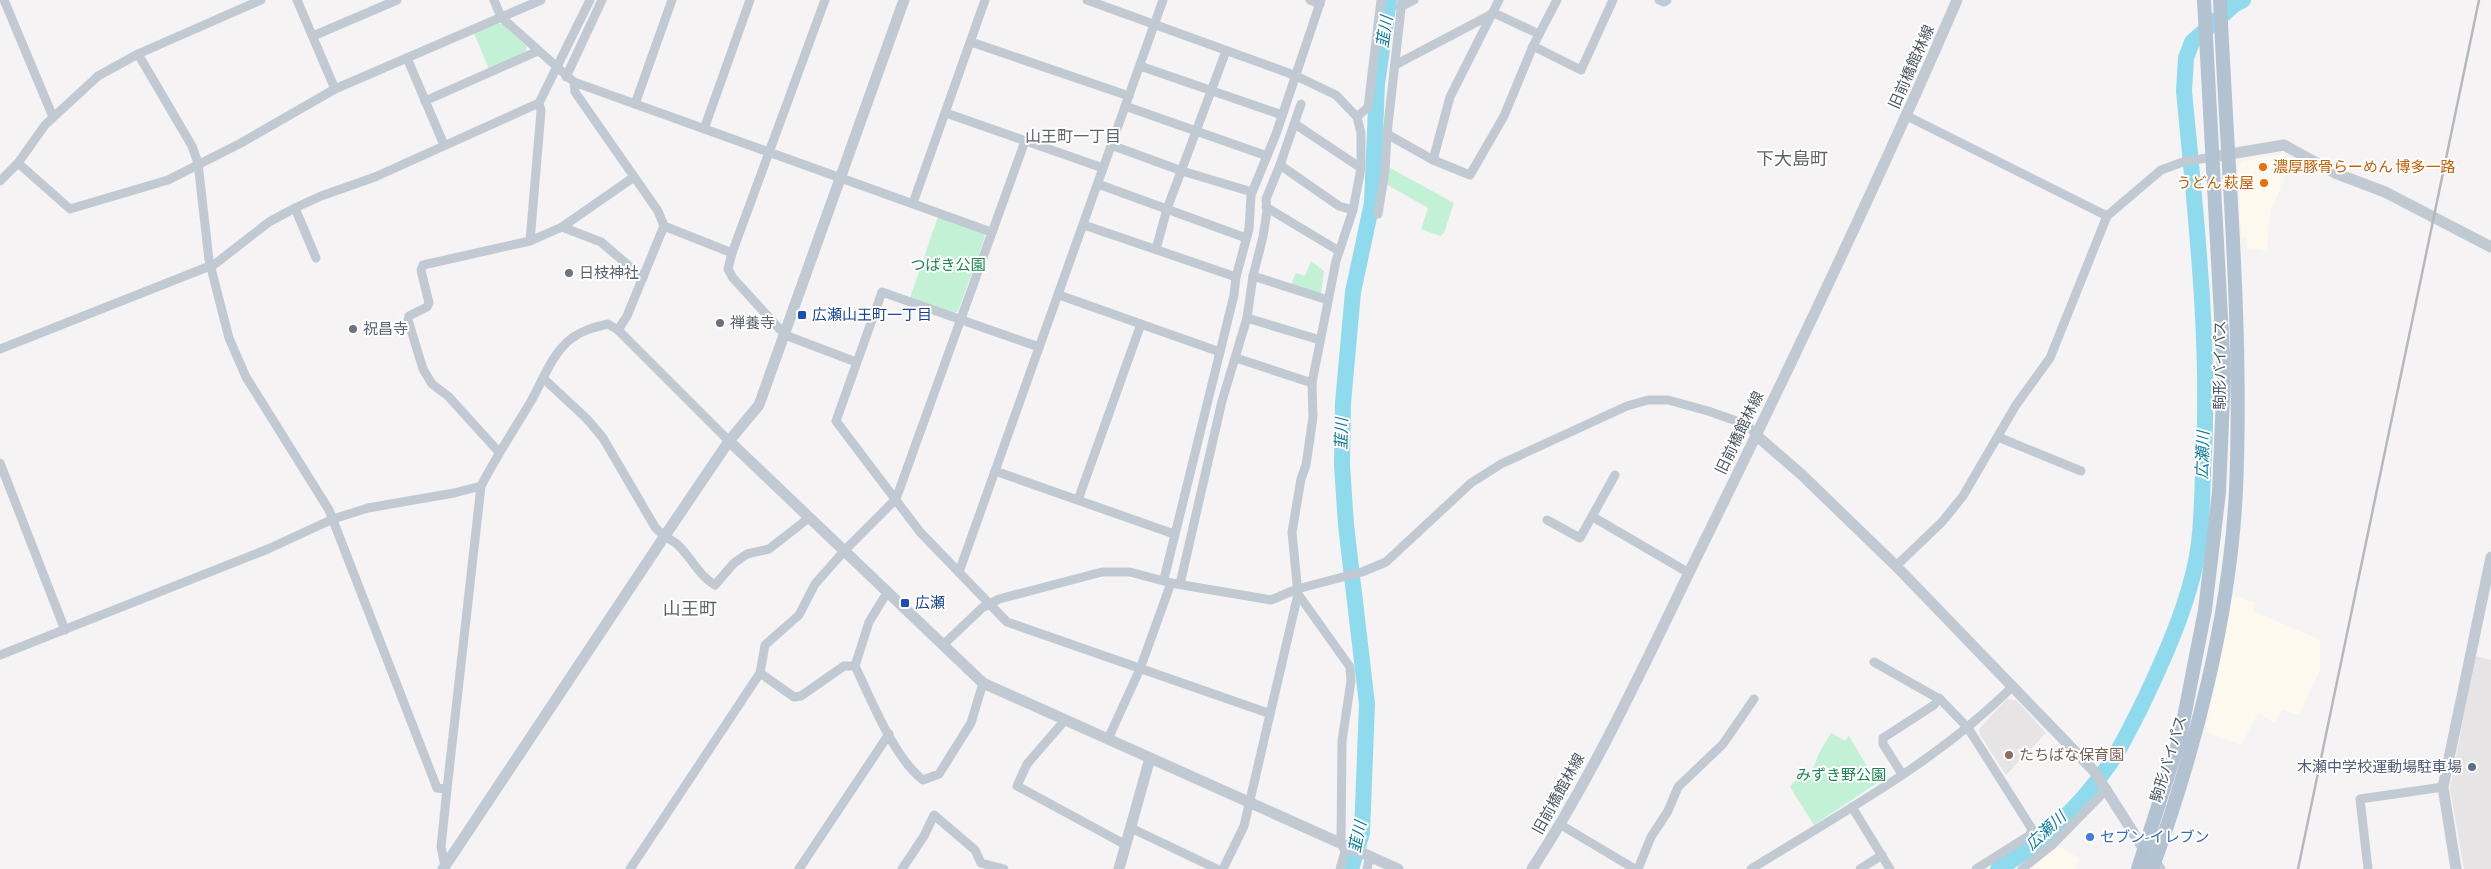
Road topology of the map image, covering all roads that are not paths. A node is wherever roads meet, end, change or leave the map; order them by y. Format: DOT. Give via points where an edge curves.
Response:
graph roads {
  1 [pos="4,0"];
  2 [pos="261,0"];
  3 [pos="297,0"];
  4 [pos="397,0"];
  5 [pos="494,0"];
  6 [pos="541,0"];
  7 [pos="590,0"];
  8 [pos="602,0"];
  9 [pos="672,0"];
  10 [pos="750,0"];
  11 [pos="825,0"];
  12 [pos="904,0"];
  13 [pos="985,0"];
  14 [pos="1087,0"];
  15 [pos="1164,0"];
  16 [pos="1310,0"];
  17 [pos="1381,0"];
  18 [pos="1414,0"];
  19 [pos="1499,0"];
  20 [pos="1557,0"];
  21 [pos="1613,0"];
  22 [pos="1659,0"];
  23 [pos="1667,0"];
  24 [pos="1957,0"];
  25 [pos="2204,0"];
  26 [pos="1321,2"];
  27 [pos="1401,4"];
  28 [pos="2220,4"];
  29 [pos="1494,13"];
  30 [pos="501,17"];
  31 [pos="1155,25"];
  32 [pos="1539,34"];
  33 [pos="313,36"];
  34 [pos="970,42"];
  35 [pos="1533,46"];
  36 [pos="538,51"];
  37 [pos="1226,51"];
  38 [pos="138,54"];
  39 [pos="406,58"];
  40 [pos="1395,65"];
  41 [pos="1140,66"];
  42 [pos="556,68"];
  43 [pos="1294,75"];
  44 [pos="566,77"];
  45 [pos="574,82"];
  46 [pos="335,89"];
  47 [pos="1211,92"];
  48 [pos="1129,96"];
  49 [pos="425,101"];
  50 [pos="539,103"];
  51 [pos="636,104"];
  52 [pos="1301,104"];
  53 [pos="1125,106"];
  54 [pos="946,113"];
  55 [pos="1282,115"];
  56 [pos="1907,116"];
  57 [pos="54,117"];
  58 [pos="1357,117"];
  59 [pos="1295,124"];
  60 [pos="704,129"];
  61 [pos="1196,130"];
  62 [pos="1387,134"];
  63 [pos="1025,141"];
  64 [pos="444,145"];
  65 [pos="1111,145"];
  66 [pos="770,152"];
  67 [pos="2230,154"];
  68 [pos="1267,156"];
  69 [pos="2206,158"];
  70 [pos="1434,160"];
  71 [pos="18,163"];
  72 [pos="198,163"];
  73 [pos="1280,166"];
  74 [pos="1103,168"];
  75 [pos="1361,168"];
  76 [pos="1182,170"];
  77 [pos="634,177"];
  78 [pos="840,179"];
  79 [pos="0,181"];
  80 [pos="1098,184"];
  81 [pos="1252,192"];
  82 [pos="913,203"];
  83 [pos="1266,207"];
  84 [pos="295,208"];
  85 [pos="1168,209"];
  86 [pos="1353,210"];
  87 [pos="1378,214"];
  88 [pos="2108,216"];
  89 [pos="1084,225"];
  90 [pos="664,226"];
  91 [pos="562,227"];
  92 [pos="991,232"];
  93 [pos="1246,238"];
  94 [pos="530,241"];
  95 [pos="2491,247"];
  96 [pos="1156,249"];
  97 [pos="1339,251"];
  98 [pos="732,253"];
  99 [pos="316,258"];
  100 [pos="210,266"];
  101 [pos="1253,276"];
  102 [pos="1236,277"];
  103 [pos="643,278"];
  104 [pos="1059,295"];
  105 [pos="1328,300"];
  106 [pos="1247,318"];
  107 [pos="959,321"];
  108 [pos="1140,324"];
  109 [pos="618,330"];
  110 [pos="785,335"];
  111 [pos="1320,340"];
  112 [pos="1039,347"];
  113 [pos="0,349"];
  114 [pos="1220,352"];
  115 [pos="1236,358"];
  116 [pos="856,362"];
  117 [pos="543,378"];
  118 [pos="1312,383"];
  119 [pos="1756,435"];
  120 [pos="1998,437"];
  121 [pos="729,441"];
  122 [pos="498,451"];
  123 [pos="0,463"];
  124 [pos="995,471"];
  125 [pos="2081,471"];
  126 [pos="1614,475"];
  127 [pos="481,486"];
  128 [pos="896,499"];
  129 [pos="1078,500"];
  130 [pos="1593,517"];
  131 [pos="810,518"];
  132 [pos="333,519"];
  133 [pos="1548,520"];
  134 [pos="1174,534"];
  135 [pos="664,538"];
  136 [pos="845,550"];
  137 [pos="2491,556"];
  138 [pos="1896,566"];
  139 [pos="959,572"];
  140 [pos="1688,573"];
  141 [pos="2489,576"];
  142 [pos="1171,582"];
  143 [pos="888,592"];
  144 [pos="1297,592"];
  145 [pos="989,604"];
  146 [pos="65,630"];
  147 [pos="943,645"];
  148 [pos="0,654"];
  149 [pos="1874,662"];
  150 [pos="855,666"];
  151 [pos="1140,669"];
  152 [pos="760,673"];
  153 [pos="983,683"];
  154 [pos="2013,686"];
  155 [pos="1939,698"];
  156 [pos="1754,699"];
  157 [pos="1268,712"];
  158 [pos="1065,720"];
  159 [pos="1968,728"];
  160 [pos="889,734"];
  161 [pos="1108,739"];
  162 [pos="1150,758"];
  163 [pos="1902,774"];
  164 [pos="2105,786"];
  165 [pos="2443,788"];
  166 [pos="447,789"];
  167 [pos="1250,802"];
  168 [pos="1852,807"];
  169 [pos="1561,824"];
  170 [pos="1130,828"];
  171 [pos="1126,845"];
  172 [pos="1346,845"];
  173 [pos="1368,855"];
  174 [pos="1882,855"];
  175 [pos="2153,863"];
  176 [pos="446,868"];
  177 [pos="630,869"];
  178 [pos="799,869"];
  179 [pos="902,869"];
  180 [pos="1004,869"];
  181 [pos="1119,869"];
  182 [pos="1217,869"];
  183 [pos="1223,869"];
  184 [pos="1340,869"];
  185 [pos="1367,869"];
  186 [pos="1398,869"];
  187 [pos="1532,869"];
  188 [pos="1636,869"];
  189 [pos="1751,869"];
  190 [pos="1860,869"];
  191 [pos="1890,869"];
  192 [pos="1976,869"];
  193 [pos="2022,869"];
  194 [pos="2138,869"];
  195 [pos="2368,869"];
  196 [pos="2456,869"];
  1 -- 57 [label="street"];
  2 -- 38 [label="street"];
  3 -- 33 [label="street"];
  4 -- 33 [label="street"];
  5 -- 30 [label="street"];
  6 -- 30 [label="street"];
  7 -- 42 [label="street"];
  8 -- 44 [label="street"];
  9 -- 51 [label="street"];
  10 -- 60 [label="street"];
  11 -- 66 [label="street"];
  12 -- 78 [label="street"];
  13 -- 34 [label="street"];
  14 -- 31 [label="street"];
  15 -- 31 [label="street"];
  16 -- 26 [label="street"];
  17 -- 58 [label="street" via="1368,106"];
  18 -- 27 [label="street"];
  19 -- 29 [label="street"];
  20 -- 32 [label="street"];
  21 -- 35 [label="street" via="1581,70"];
  22 -- 23 [label="street"];
  24 -- 56 [label="street, 旧前橋館林線"];
  25 -- 69 [label="main road, 駒形バイパス"];
  26 -- 43 [label="street"];
  27 -- 40 [label="street"];
  28 -- 67 [label="main road, 駒形バイパス"];
  29 -- 32 [label="street"];
  29 -- 40 [label="street"];
  29 -- 70 [label="street" via="1450,97"];
  30 -- 36 [label="street"];
  30 -- 39 [label="street"];
  31 -- 37 [label="street"];
  31 -- 41 [label="street"];
  32 -- 35 [label="street"];
  33 -- 46 [label="street"];
  34 -- 48 [label="street"];
  34 -- 54 [label="street"];
  35 -- 70 [label="street" via="1504,116 1470,175"];
  36 -- 42 [label="street"];
  36 -- 49 [label="street"];
  37 -- 43 [label="street"];
  37 -- 47 [label="street"];
  38 -- 57 [label="street" via="98,76"];
  38 -- 72 [label="street" via="192,146"];
  39 -- 46 [label="street"];
  39 -- 49 [label="street"];
  40 -- 62 [label="street"];
  41 -- 47 [label="street"];
  41 -- 48 [label="street"];
  42 -- 44 [label="street"];
  42 -- 50 [label="street"];
  43 -- 55 [label="street"];
  43 -- 58 [label="street" via="1336,95"];
  44 -- 45 [label="street"];
  45 -- 51 [label="street"];
  45 -- 77 [label="street" via="575,92"];
  46 -- 72 [label="street"];
  47 -- 55 [label="street"];
  47 -- 61 [label="street"];
  48 -- 53 [label="street"];
  49 -- 64 [label="street"];
  50 -- 64 [label="street"];
  50 -- 94 [label="street" via="541,111"];
  51 -- 60 [label="street"];
  52 -- 59 [label="street"];
  53 -- 61 [label="street"];
  53 -- 65 [label="street"];
  54 -- 63 [label="street"];
  54 -- 82 [label="street"];
  55 -- 68 [label="street"];
  56 -- 88 [label="street"];
  56 -- 119 [label="street, 旧前橋館林線"];
  57 -- 71 [label="street"];
  58 -- 75 [label="street"];
  59 -- 73 [label="street"];
  59 -- 75 [label="street"];
  60 -- 66 [label="street"];
  61 -- 68 [label="street"];
  61 -- 76 [label="street"];
  62 -- 70 [label="street"];
  62 -- 87 [label="street"];
  63 -- 74 [label="street"];
  63 -- 92 [label="street"];
  64 -- 84 [label="street" via="375,177"];
  65 -- 74 [label="street"];
  65 -- 76 [label="street"];
  66 -- 78 [label="street"];
  66 -- 98 [label="street"];
  67 -- 69 [label="street"];
  67 -- 95 [label="street" via="2284,145 2335,173 2385,192"];
  67 -- 175 [label="main road, 駒形バイパス" via="2236,335 2236,492 2222,613 2208,680"];
  68 -- 81 [label="street"];
  69 -- 88 [label="street" via="2161,170"];
  69 -- 175 [label="main road, 駒形バイパス" via="2224,373 2219,492 2205,610"];
  71 -- 72 [label="street" via="70,209 168,180"];
  71 -- 79 [label="street"];
  72 -- 100 [label="street"];
  73 -- 83 [label="street" via="1266,198"];
  73 -- 86 [label="street" via="1339,206"];
  74 -- 80 [label="street"];
  75 -- 86 [label="street"];
  76 -- 81 [label="street"];
  76 -- 85 [label="street"];
  77 -- 90 [label="street" via="658,211"];
  77 -- 91 [label="street"];
  78 -- 82 [label="street"];
  78 -- 110 [label="street"];
  80 -- 85 [label="street"];
  80 -- 89 [label="street"];
  81 -- 93 [label="street"];
  82 -- 92 [label="street"];
  83 -- 97 [label="street"];
  83 -- 101 [label="street" via="1263,237"];
  84 -- 99 [label="street"];
  84 -- 100 [label="street" via="269,222"];
  85 -- 93 [label="street"];
  85 -- 96 [label="street"];
  86 -- 97 [label="street"];
  88 -- 120 [label="street" via="2050,358 2016,405"];
  89 -- 96 [label="street"];
  89 -- 104 [label="street"];
  90 -- 98 [label="street"];
  90 -- 103 [label="street"];
  91 -- 94 [label="street"];
  91 -- 103 [label="street" via="601,242"];
  92 -- 107 [label="street"];
  93 -- 102 [label="street"];
  94 -- 122 [label="street" via="423,265 421,270 429,303 408,320 422,369 432,384 448,396"];
  96 -- 102 [label="street"];
  97 -- 105 [label="street"];
  98 -- 110 [label="street" via="729,272"];
  100 -- 113 [label="street"];
  100 -- 132 [label="street" via="229,338 246,377"];
  101 -- 105 [label="street"];
  101 -- 106 [label="street"];
  102 -- 114 [label="street"];
  103 -- 109 [label="street"];
  104 -- 108 [label="street"];
  104 -- 112 [label="street"];
  105 -- 111 [label="street"];
  106 -- 111 [label="street"];
  106 -- 115 [label="street"];
  107 -- 112 [label="street"];
  107 -- 116 [label="street" via="882,292"];
  107 -- 128 [label="street"];
  108 -- 114 [label="street"];
  108 -- 129 [label="street"];
  109 -- 117 [label="street" via="608,324 590,328 571,339"];
  109 -- 121 [label="street"];
  110 -- 116 [label="street"];
  110 -- 121 [label="street" via="759,405"];
  111 -- 118 [label="street"];
  112 -- 124 [label="street"];
  114 -- 134 [label="street"];
  115 -- 118 [label="street"];
  115 -- 142 [label="street"];
  116 -- 128 [label="street" via="836,421"];
  117 -- 122 [label="street"];
  117 -- 135 [label="street" via="587,419 602,438"];
  118 -- 144 [label="street" via="1310,436 1292,532"];
  119 -- 138 [label="street"];
  119 -- 140 [label="street, 旧前橋館林線"];
  119 -- 144 [label="street" via="1748,425 1668,400 1648,400 1627,406 1501,464 1471,483 1386,562"];
  120 -- 125 [label="street"];
  120 -- 138 [label="street" via="1963,496 1942,522"];
  121 -- 131 [label="street"];
  121 -- 135 [label="street"];
  122 -- 127 [label="street"];
  123 -- 146 [label="street"];
  124 -- 129 [label="street"];
  124 -- 139 [label="street"];
  126 -- 130 [label="street"];
  127 -- 132 [label="street" via="368,508"];
  127 -- 166 [label="street"];
  128 -- 136 [label="street"];
  128 -- 139 [label="street" via="920,532"];
  129 -- 134 [label="street"];
  130 -- 133 [label="street" via="1580,538"];
  130 -- 140 [label="street"];
  131 -- 135 [label="street" via="774,546 748,554 734,563 715,585 676,543"];
  131 -- 136 [label="street"];
  132 -- 146 [label="street" via="268,549"];
  132 -- 166 [label="street" via="437,788"];
  134 -- 142 [label="street"];
  135 -- 176 [label="street"];
  136 -- 143 [label="street"];
  136 -- 152 [label="street" via="815,584 800,615 765,645"];
  137 -- 141 [label="street"];
  138 -- 154 [label="street"];
  139 -- 145 [label="street"];
  140 -- 169 [label="street, 旧前橋館林線"];
  141 -- 165 [label="street"];
  142 -- 144 [label="street" via="1272,600"];
  142 -- 145 [label="street" via="1130,572 1102,572"];
  142 -- 151 [label="street"];
  143 -- 147 [label="street"];
  143 -- 150 [label="street" via="869,622"];
  144 -- 157 [label="street"];
  144 -- 172 [label="street" via="1350,666 1351,681 1342,741"];
  145 -- 147 [label="street"];
  145 -- 151 [label="street" via="1008,622"];
  146 -- 148 [label="street"];
  147 -- 153 [label="street"];
  149 -- 155 [label="street"];
  150 -- 152 [label="street" via="844,666 801,696 794,697"];
  150 -- 160 [label="street"];
  151 -- 157 [label="street"];
  151 -- 161 [label="street"];
  152 -- 177 [label="street"];
  153 -- 158 [label="street"];
  153 -- 160 [label="street" via="970,723 939,774 923,780 914,773"];
  154 -- 159 [label="street"];
  154 -- 164 [label="street"];
  155 -- 159 [label="street"];
  155 -- 163 [label="street" via="1934,705 1883,738 1883,744"];
  156 -- 188 [label="street" via="1723,744 1678,787"];
  157 -- 167 [label="street"];
  158 -- 161 [label="street"];
  158 -- 171 [label="street" via="1027,764 1017,786"];
  159 -- 163 [label="street"];
  159 -- 192 [label="street" via="2032,832 2022,842"];
  160 -- 178 [label="street"];
  161 -- 162 [label="street"];
  162 -- 167 [label="street"];
  162 -- 170 [label="street"];
  163 -- 168 [label="street"];
  164 -- 175 [label="street"];
  164 -- 193 [label="street" via="2056,841"];
  165 -- 195 [label="street" via="2360,799"];
  165 -- 196 [label="street"];
  166 -- 176 [label="street" via="441,847"];
  167 -- 172 [label="street"];
  167 -- 183 [label="street" via="1244,826"];
  168 -- 174 [label="street"];
  168 -- 189 [label="street"];
  169 -- 187 [label="street, 旧前橋館林線"];
  169 -- 188 [label="street"];
  170 -- 171 [label="street"];
  170 -- 182 [label="street"];
  171 -- 181 [label="street"];
  172 -- 173 [label="street"];
  172 -- 184 [label="street"];
  173 -- 185 [label="street"];
  173 -- 186 [label="street"];
  174 -- 190 [label="street"];
  174 -- 191 [label="street"];
  175 -- 194 [label="main road, 駒形バイパス"];
  179 -- 180 [label="street" via="934,815 975,850 981,863"];
}
